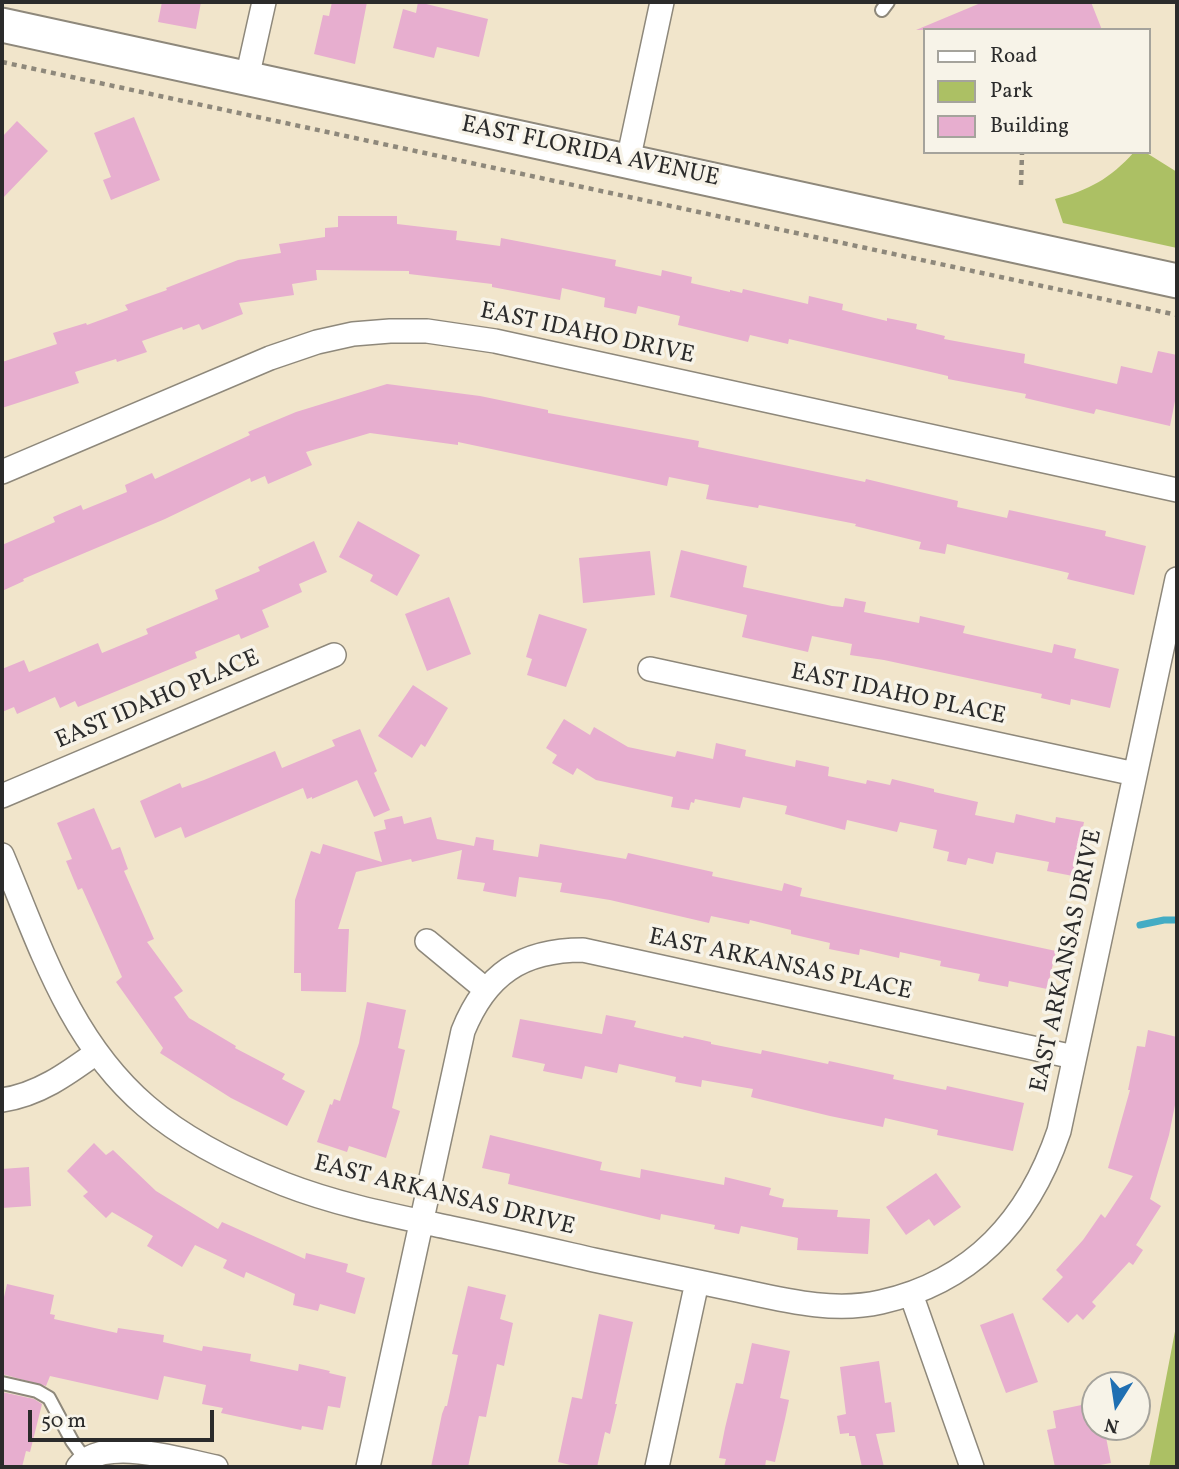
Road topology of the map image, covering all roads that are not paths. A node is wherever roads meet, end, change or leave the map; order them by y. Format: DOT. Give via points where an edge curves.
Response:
graph roads {
  1 [pos="264,2"];
  2 [pos="662,2"];
  3 [pos="2,25"];
  4 [pos="247,78"];
  5 [pos="628,161"];
  6 [pos="1177,281"];
  7 [pos="2,472"];
  8 [pos="1177,490"];
  9 [pos="1177,579"];
  10 [pos="334,655"];
  11 [pos="650,669"];
  12 [pos="1135,774"];
  13 [pos="2,796"];
  14 [pos="2,855"];
  15 [pos="427,941"];
  16 [pos="485,989"];
  17 [pos="96,1053"];
  18 [pos="1074,1057"];
  19 [pos="2,1100"];
  20 [pos="421,1222"];
  21 [pos="697,1282"];
  22 [pos="911,1294"];
  23 [pos="2,1383"];
  24 [pos="81,1463"];
  25 [pos="216,1467"];
  26 [pos="368,1467"];
  27 [pos="657,1467"];
  28 [pos="972,1467"];
  1 -- 4 [label="street"];
  2 -- 5 [label="street"];
  3 -- 4 [label="street, EAST FLORIDA AVENUE"];
  4 -- 5 [label="street, EAST FLORIDA AVENUE"];
  5 -- 6 [label="street, EAST FLORIDA AVENUE"];
  7 -- 8 [label="street, EAST IDAHO DRIVE" via="317,342 353,334 427,331 484,339"];
  9 -- 12 [label="street, EAST ARKANSAS DRIVE"];
  10 -- 13 [label="street, EAST IDAHO PLACE"];
  11 -- 12 [label="street, EAST IDAHO PLACE"];
  12 -- 18 [label="street, EAST ARKANSAS DRIVE"];
  14 -- 17 [label="street, EAST ARKANSAS DRIVE" via="57,985"];
  15 -- 16 [label="street"];
  16 -- 18 [label="street, EAST ARKANSAS PLACE" via="515,964 537,955 583,950"];
  16 -- 20 [label="street, EAST ARKANSAS PLACE" via="463,1031"];
  17 -- 19 [label="street" via="59,1079"];
  17 -- 20 [label="street, EAST ARKANSAS DRIVE" via="146,1107 247,1168 350,1206"];
  18 -- 22 [label="street, EAST ARKANSAS DRIVE" via="1059,1131 1018,1214 969,1264"];
  20 -- 21 [label="street, EAST ARKANSAS DRIVE"];
  20 -- 26 [label="street, EAST ARKANSAS PLACE"];
  21 -- 22 [label="street, EAST ARKANSAS DRIVE" via="842,1307"];
  21 -- 27 [label="street"];
  22 -- 28 [label="street"];
  23 -- 24 [label="lane" via="49,1398"];
  24 -- 25 [label="street" via="100,1453 124,1451"];
}
